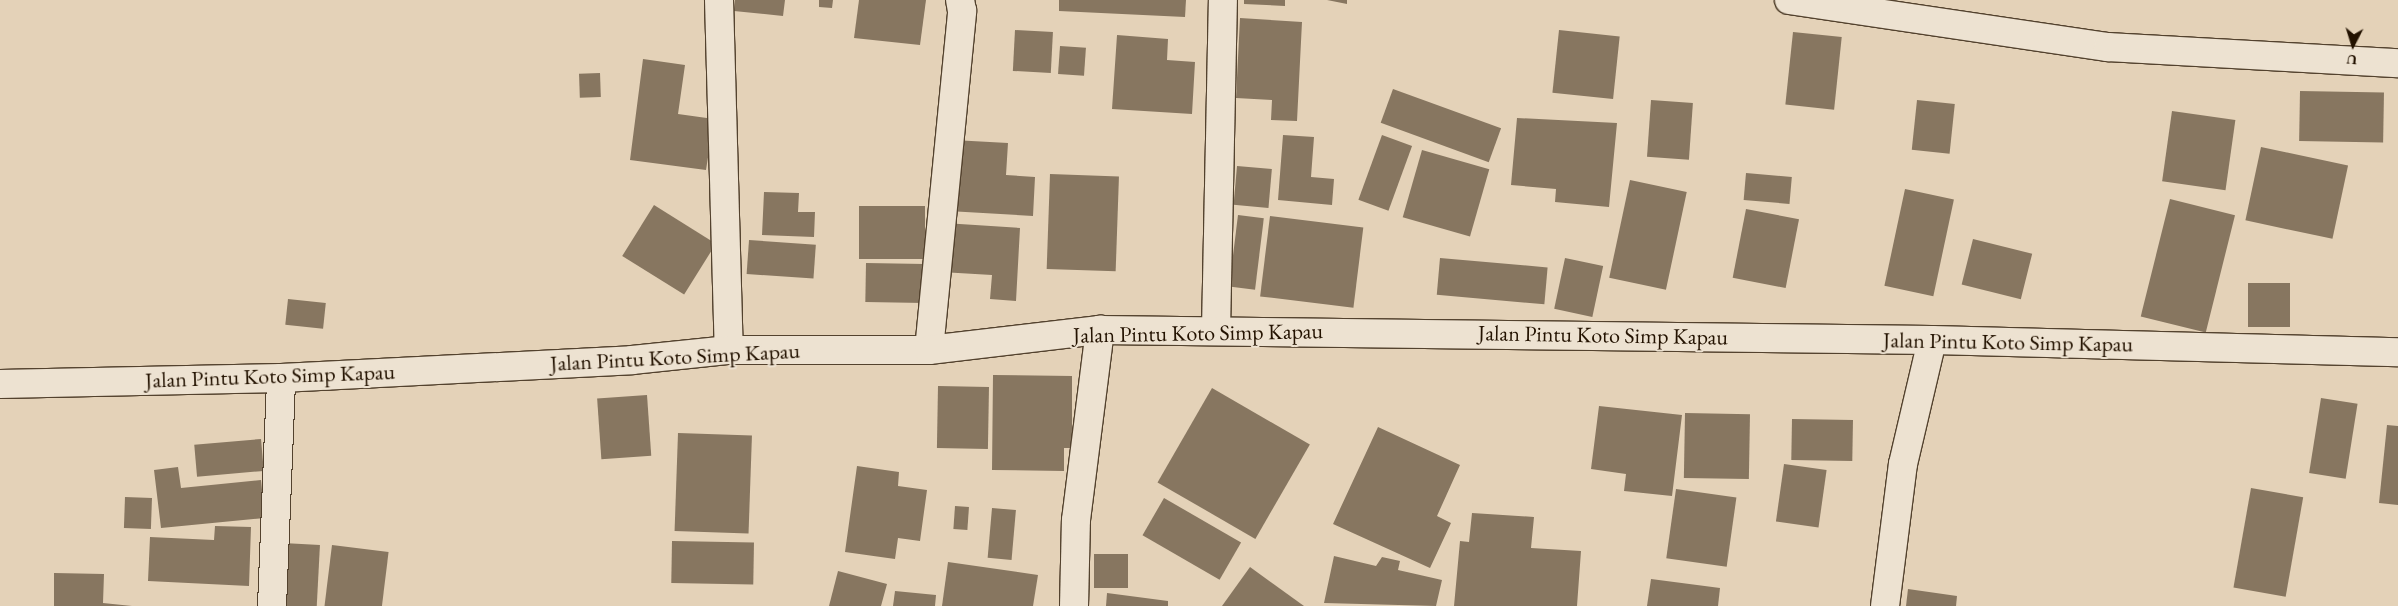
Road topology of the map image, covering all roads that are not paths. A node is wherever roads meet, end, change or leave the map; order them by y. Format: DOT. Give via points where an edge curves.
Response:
graph roads {
  1 [pos="719,0"];
  2 [pos="960,0"];
  3 [pos="1223,0"];
  4 [pos="1789,0"];
  5 [pos="2398,63"];
  6 [pos="1100,330"];
  7 [pos="1216,330"];
  8 [pos="1932,340"];
  9 [pos="729,350"];
  10 [pos="929,350"];
  11 [pos="2398,352"];
  12 [pos="281,378"];
  13 [pos="0,384"];
  14 [pos="272,606"];
  15 [pos="1074,606"];
  16 [pos="1885,606"];
  1 -- 9 [label="street"];
  2 -- 10 [label="street" via="962,11"];
  3 -- 7 [label="street"];
  4 -- 5 [label="street" via="2108,47"];
  6 -- 7 [label="street, Jalan Pintu Koto Simp Kapau"];
  6 -- 10 [label="street, Jalan Pintu Koto Simp Kapau"];
  6 -- 15 [label="street" via="1076,520"];
  7 -- 8 [label="street, Jalan Pintu Koto Simp Kapau"];
  8 -- 11 [label="street, Jalan Pintu Koto Simp Kapau"];
  8 -- 16 [label="street" via="1903,464"];
  9 -- 10 [label="street, Jalan Pintu Koto Simp Kapau"];
  9 -- 12 [label="street, Jalan Pintu Koto Simp Kapau" via="622,360"];
  12 -- 13 [label="street, Jalan Pintu Koto Simp Kapau"];
  12 -- 14 [label="street"];
}
